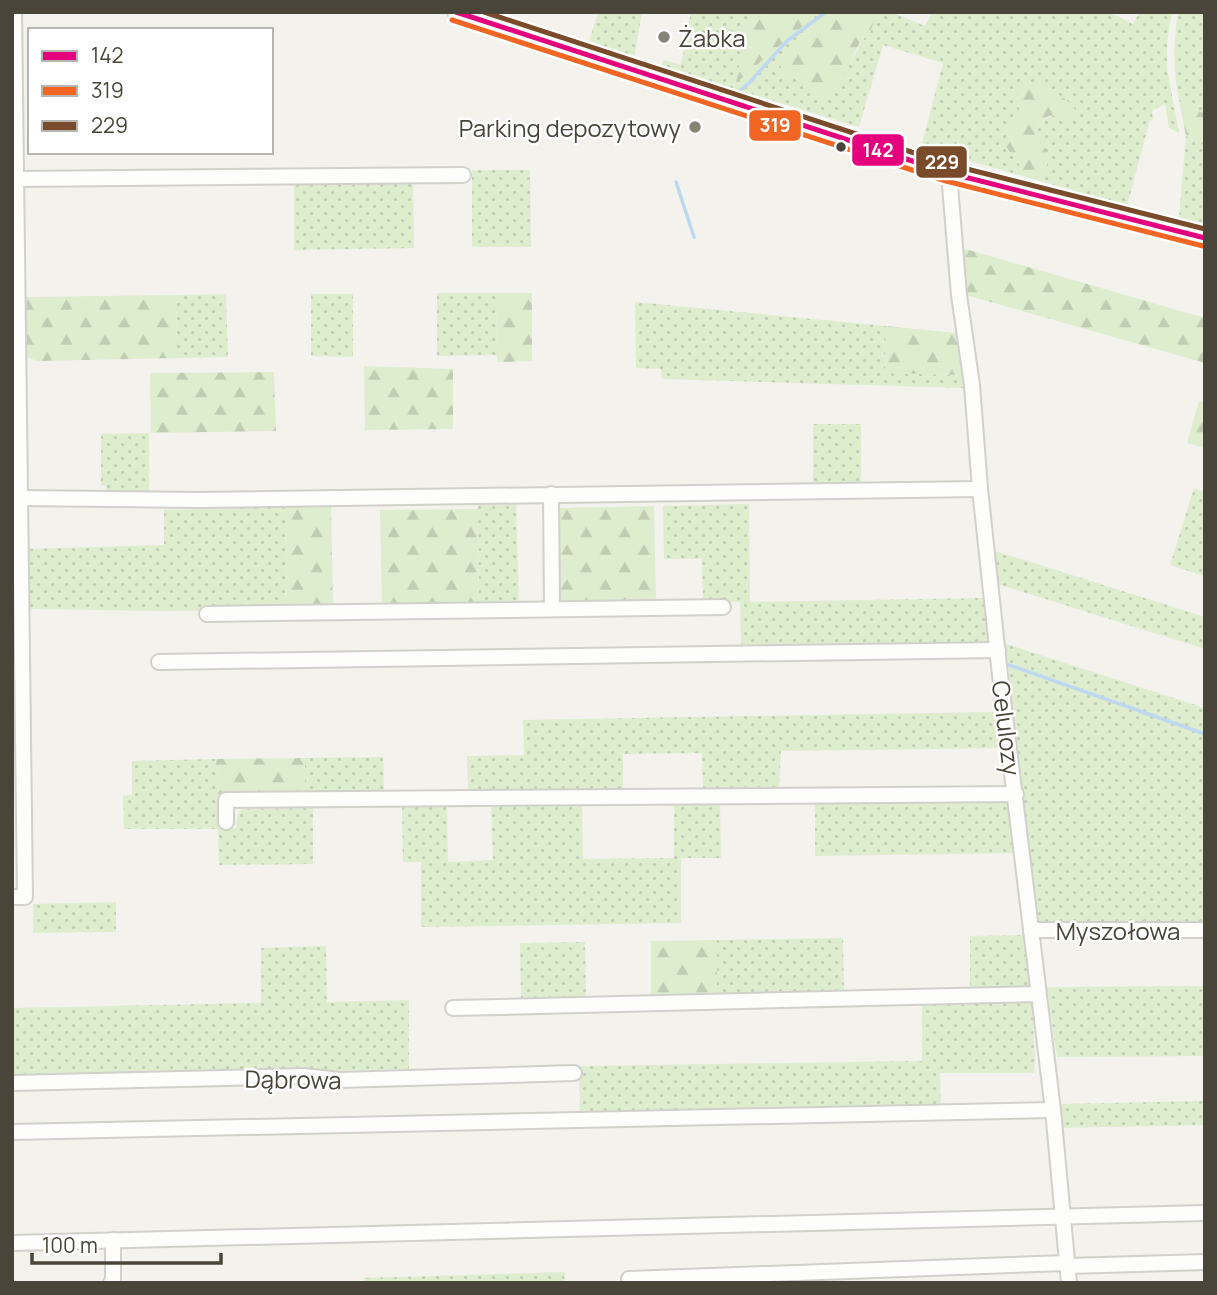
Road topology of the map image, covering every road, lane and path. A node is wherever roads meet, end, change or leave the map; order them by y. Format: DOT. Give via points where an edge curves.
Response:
graph roads {
  1 [pos="14,12"];
  2 [pos="455,12"];
  3 [pos="949,173"];
  4 [pos="463,175"];
  5 [pos="16,179"];
  6 [pos="1205,238"];
  7 [pos="980,489"];
  8 [pos="551,494"];
  9 [pos="20,498"];
  10 [pos="17,534"];
  11 [pos="723,607"];
  12 [pos="552,609"];
  13 [pos="207,614"];
  14 [pos="999,655"];
  15 [pos="159,662"];
  16 [pos="1016,794"];
  17 [pos="226,822"];
  18 [pos="19,897"];
  19 [pos="1031,930"];
  20 [pos="1205,930"];
  21 [pos="1038,994"];
  22 [pos="453,1008"];
  23 [pos="574,1073"];
  24 [pos="12,1083"];
  25 [pos="1053,1110"];
  26 [pos="12,1132"];
  27 [pos="1205,1213"];
  28 [pos="1062,1215"];
  29 [pos="113,1240"];
  30 [pos="12,1243"];
  31 [pos="1205,1262"];
  32 [pos="1068,1264"];
  33 [pos="629,1279"];
  34 [pos="111,1283"];
  35 [pos="1069,1283"];
  1 -- 5 [label="street"];
  2 -- 3 [label="street"];
  3 -- 6 [label="street"];
  3 -- 7 [label="street, Celulozy"];
  4 -- 5 [label="street"];
  5 -- 9 [label="street"];
  7 -- 8 [label="street"];
  7 -- 14 [label="street, Celulozy"];
  8 -- 9 [label="street"];
  8 -- 12 [label="street"];
  9 -- 10 [label="street"];
  10 -- 18 [label="street"];
  11 -- 12 [label="street"];
  12 -- 13 [label="street"];
  14 -- 15 [label="street"];
  14 -- 16 [label="street, Celulozy"];
  16 -- 17 [label="street" via="226,800"];
  16 -- 19 [label="street, Celulozy"];
  19 -- 20 [label="street, Myszołowa"];
  19 -- 21 [label="street, Celulozy"];
  21 -- 22 [label="street"];
  21 -- 25 [label="street, Celulozy"];
  23 -- 24 [label="street, Dąbrowa"];
  25 -- 26 [label="street"];
  25 -- 28 [label="street, Celulozy"];
  27 -- 28 [label="street"];
  28 -- 29 [label="street"];
  28 -- 32 [label="street, Celulozy"];
  29 -- 30 [label="street"];
  29 -- 34 [label="street"];
  31 -- 32 [label="street"];
  32 -- 33 [label="street"];
  32 -- 35 [label="street, Celulozy"];
}
